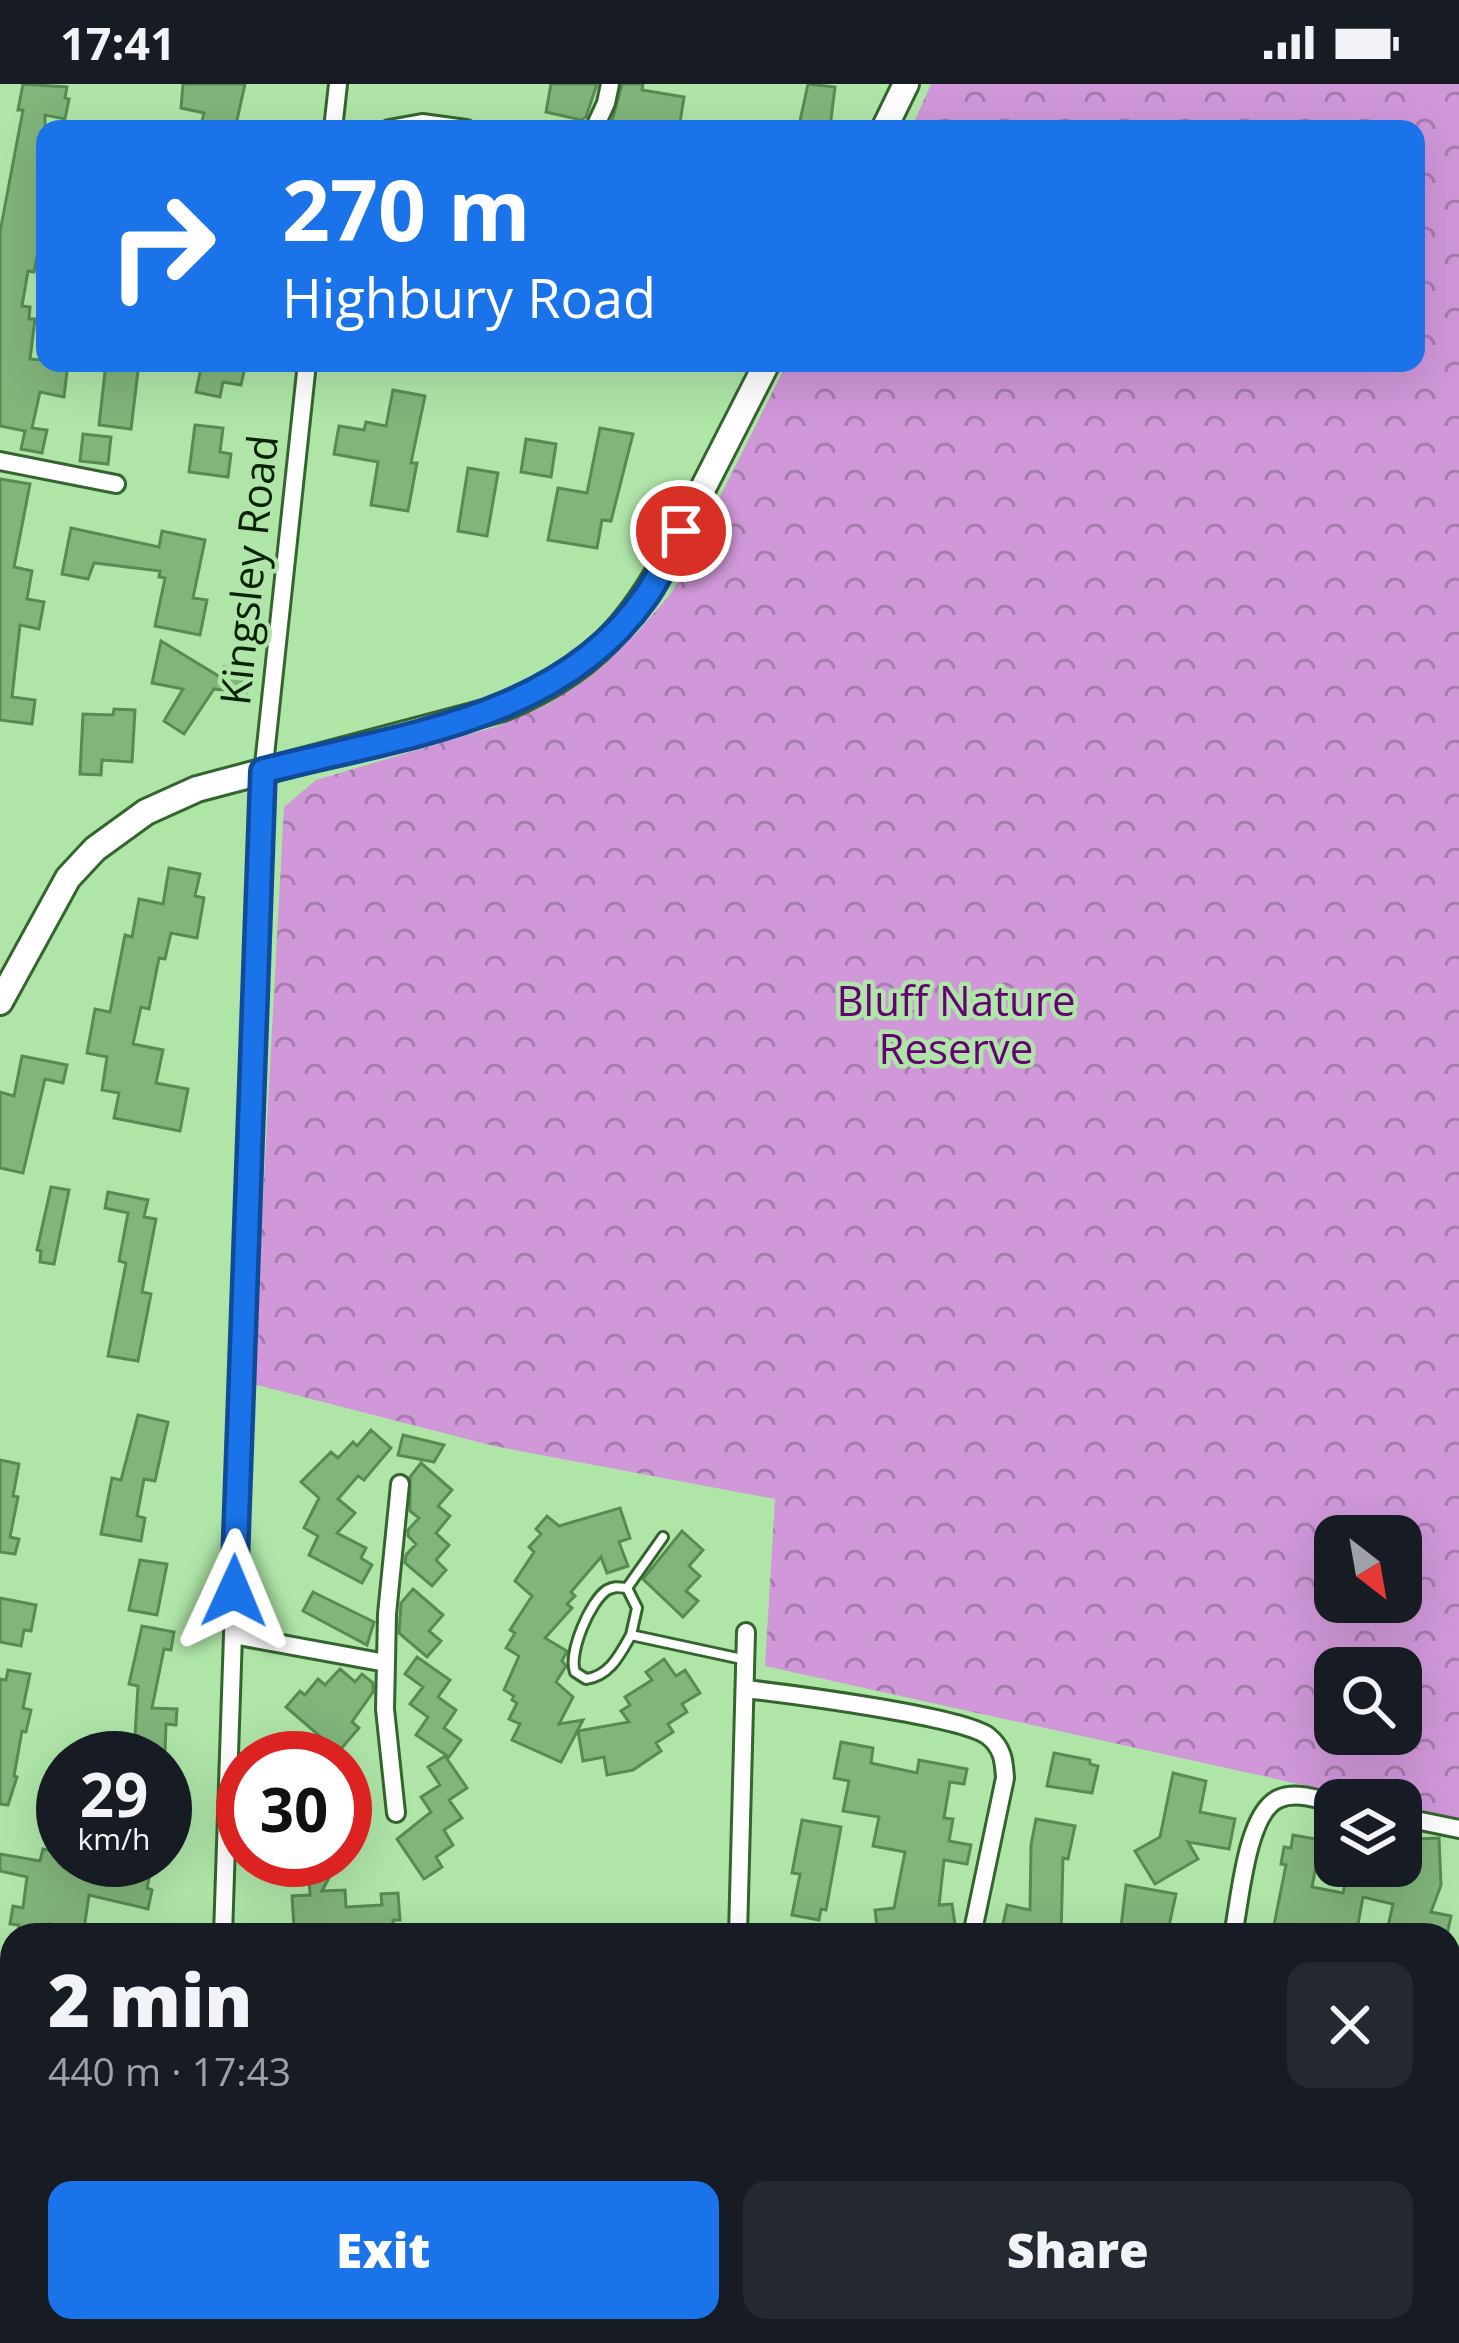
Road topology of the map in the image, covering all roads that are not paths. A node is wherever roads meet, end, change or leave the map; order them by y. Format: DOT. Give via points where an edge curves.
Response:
graph roads {
  1 [pos="338,84"];
  2 [pos="610,84"];
  3 [pos="907,84"];
  4 [pos="333,120"];
  5 [pos="598,120"];
  6 [pos="889,120"];
  7 [pos="306,372"];
  8 [pos="761,372"];
  9 [pos="0,460"];
  10 [pos="116,484"];
  11 [pos="263,771"];
  12 [pos="0,1002"];
  13 [pos="400,1484"];
  14 [pos="663,1538"];
  15 [pos="627,1588"];
  16 [pos="746,1632"];
  17 [pos="631,1635"];
  18 [pos="233,1636"];
  19 [pos="746,1660"];
  20 [pos="386,1663"];
  21 [pos="746,1689"];
  22 [pos="1314,1798"];
  23 [pos="396,1813"];
  24 [pos="1422,1821"];
  25 [pos="1459,1829"];
  26 [pos="223,1923"];
  27 [pos="738,1923"];
  28 [pos="975,1923"];
  29 [pos="1235,1923"];
  1 -- 4 [label="street"];
  2 -- 5 [label="street"];
  3 -- 6 [label="street"];
  7 -- 11 [label="street, Kingsley Road"];
  8 -- 11 [label="street" via="656,581 588,659 502,708"];
  9 -- 10 [label="street"];
  11 -- 12 [label="street" via="170,799 95,849 68,878"];
  11 -- 18 [label="street, Kingsley Road"];
  13 -- 20 [label="street"];
  14 -- 15 [label="lane"];
  15 -- 17 [label="lane" via="637,1608"];
  15 -- 17 [label="lane" via="601,1595 573,1649 575,1672 599,1676"];
  16 -- 19 [label="street"];
  17 -- 19 [label="lane"];
  18 -- 20 [label="street"];
  18 -- 26 [label="street, Kingsley Road"];
  19 -- 21 [label="street"];
  20 -- 23 [label="street"];
  21 -- 27 [label="street"];
  21 -- 28 [label="street" via="972,1728 999,1746 1005,1778"];
  22 -- 29 [label="street" via="1295,1795 1266,1807"];
  24 -- 25 [label="street"];
}
